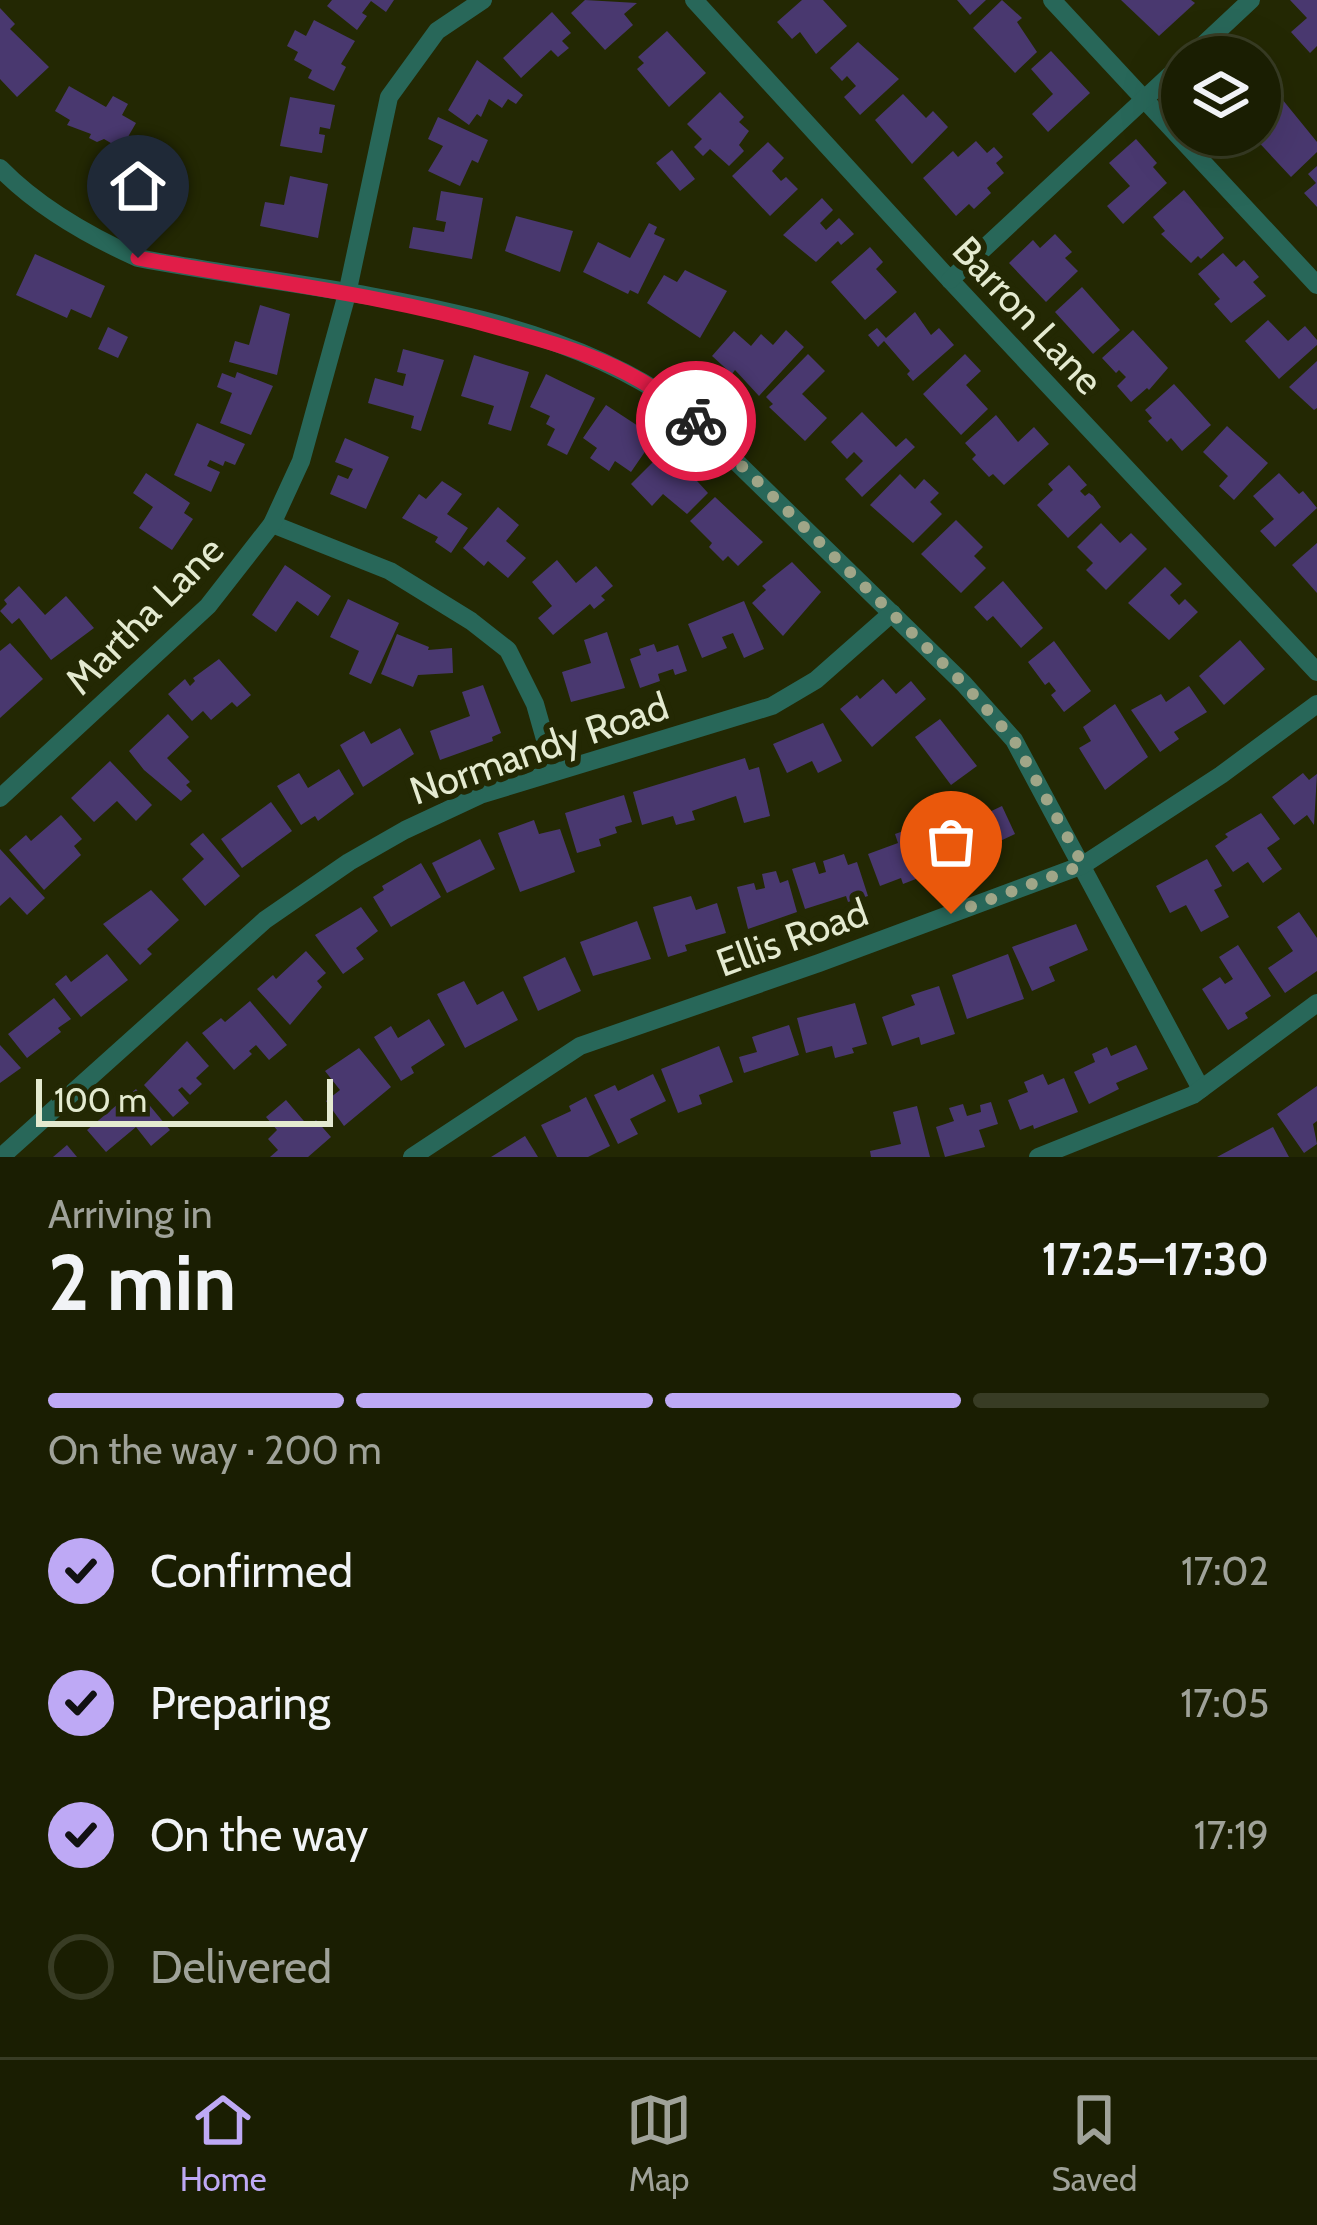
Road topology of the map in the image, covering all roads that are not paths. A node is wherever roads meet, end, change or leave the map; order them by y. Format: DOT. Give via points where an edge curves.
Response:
graph roads {
  1 [pos="484,0"];
  2 [pos="694,0"];
  3 [pos="1052,0"];
  4 [pos="1251,0"];
  5 [pos="1212,36"];
  6 [pos="1161,83"];
  7 [pos="1144,99"];
  8 [pos="0,168"];
  9 [pos="950,280"];
  10 [pos="1317,285"];
  11 [pos="347,294"];
  12 [pos="272,524"];
  13 [pos="892,613"];
  14 [pos="1317,672"];
  15 [pos="1317,704"];
  16 [pos="554,771"];
  17 [pos="0,798"];
  18 [pos="1083,865"];
  19 [pos="1317,1004"];
  20 [pos="1201,1089"];
  21 [pos="1,1157"];
  22 [pos="412,1157"];
  23 [pos="1038,1157"];
  1 -- 11 [label="street, Martha Lane" via="437,31 389,98"];
  2 -- 9 [label="street, Barron Lane"];
  3 -- 7 [label="street"];
  4 -- 5 [label="street"];
  6 -- 7 [label="street"];
  7 -- 9 [label="street"];
  7 -- 10 [label="street"];
  8 -- 11 [label="street" via="56,213 138,258"];
  9 -- 14 [label="street, Barron Lane"];
  11 -- 12 [label="street, Martha Lane" via="301,460"];
  11 -- 13 [label="street" via="418,305 590,353 643,380 710,433"];
  12 -- 16 [label="street" via="390,571 508,650 535,704"];
  12 -- 17 [label="street, Martha Lane" via="208,606"];
  13 -- 16 [label="street, Normandy Road" via="816,680 772,706"];
  13 -- 18 [label="street" via="1014,740"];
  15 -- 18 [label="street, Ellis Road"];
  16 -- 21 [label="street, Normandy Road" via="405,830 299,894"];
  18 -- 20 [label="street"];
  18 -- 22 [label="street, Ellis Road" via="580,1046"];
  19 -- 20 [label="street"];
  20 -- 23 [label="street"];
}
